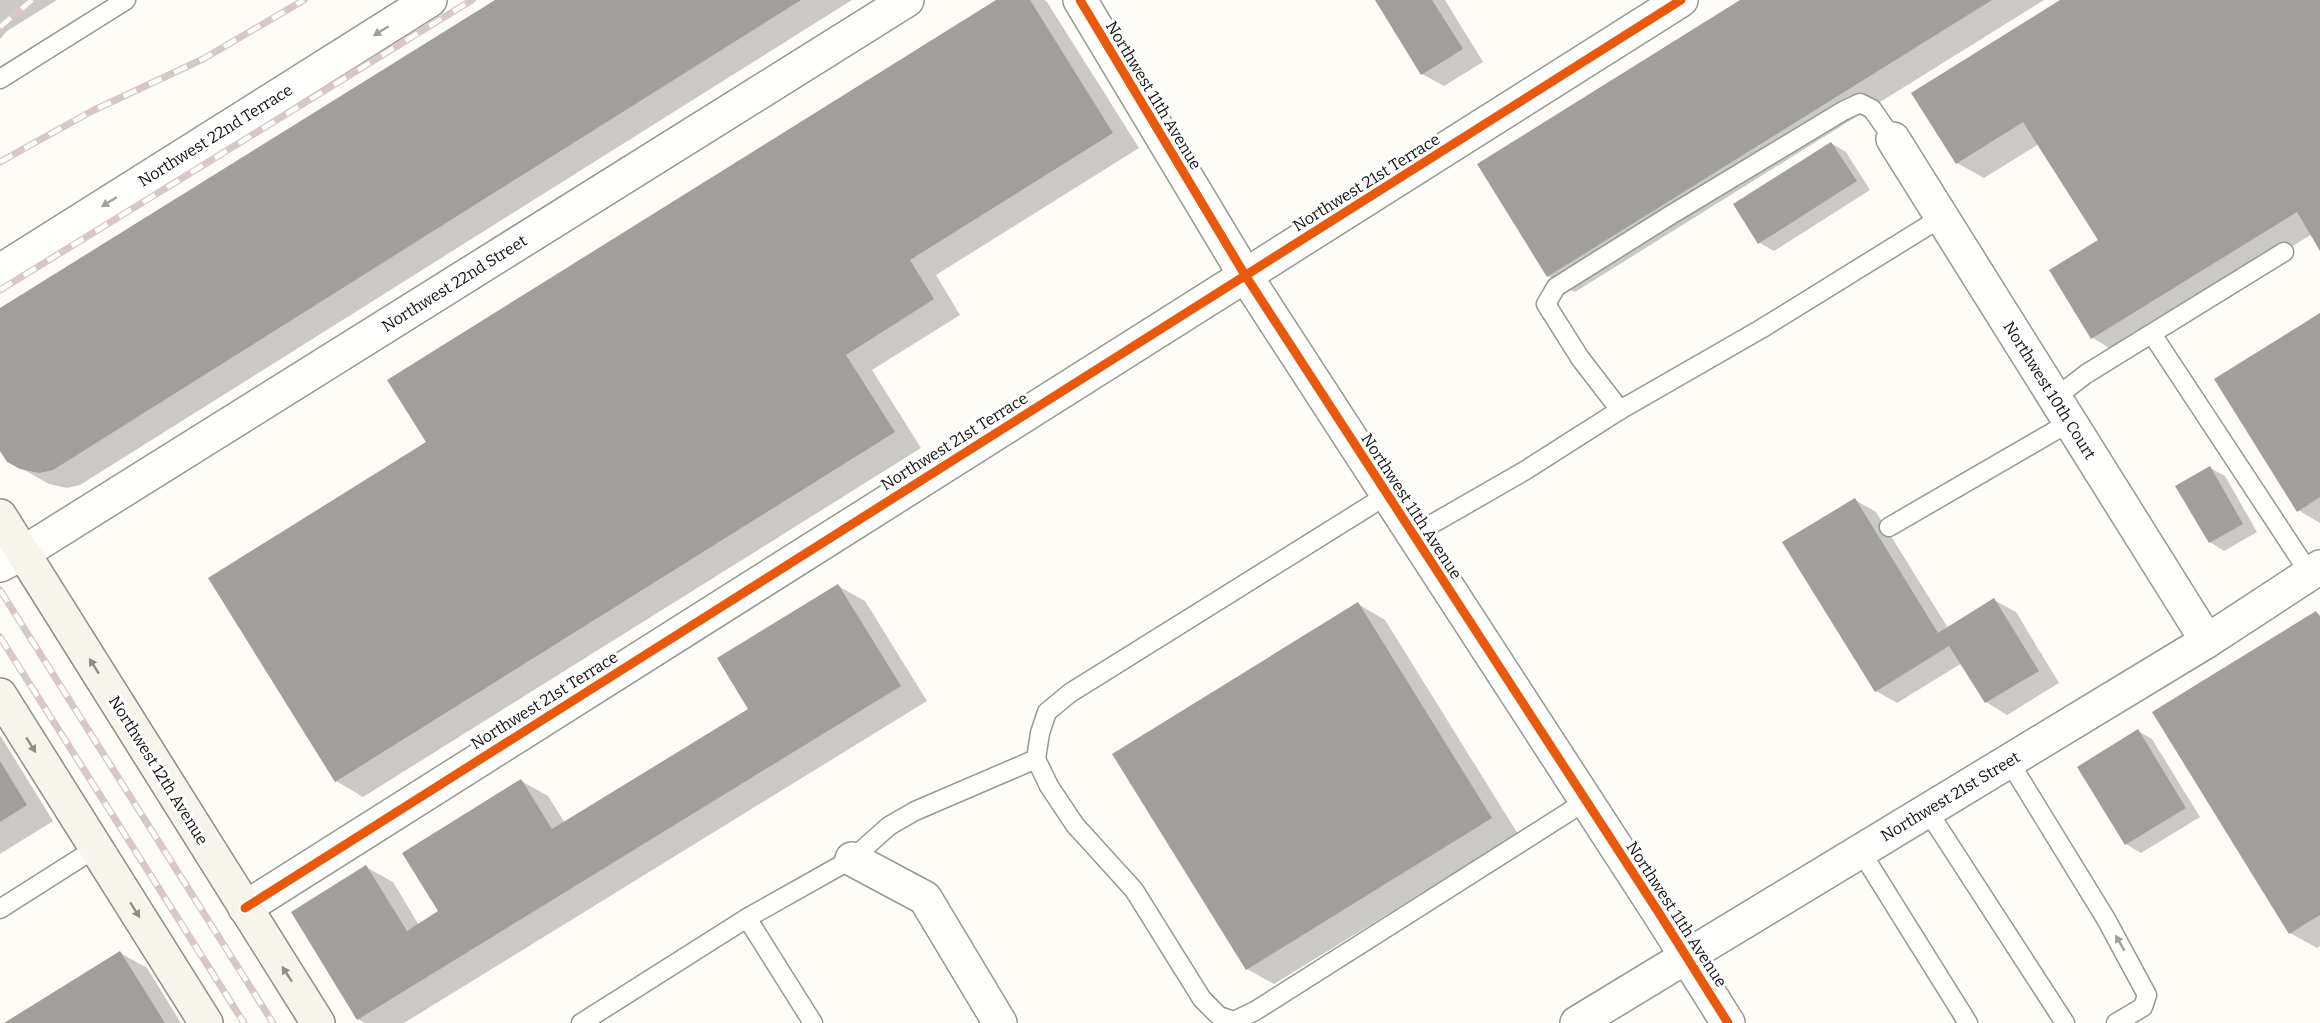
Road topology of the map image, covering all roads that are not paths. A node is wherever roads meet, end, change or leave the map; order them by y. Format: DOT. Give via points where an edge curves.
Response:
graph roads {
  1 [pos="126,0"];
  2 [pos="430,0"];
  3 [pos="907,0"];
  4 [pos="1080,0"];
  5 [pos="1676,1"];
  6 [pos="0,79"];
  7 [pos="1893,139"];
  8 [pos="1942,217"];
  9 [pos="2284,252"];
  10 [pos="0,271"];
  11 [pos="1245,275"];
  12 [pos="2152,334"];
  13 [pos="1620,410"];
  14 [pos="2062,410"];
  15 [pos="1387,495"];
  16 [pos="0,516"];
  17 [pos="1889,527"];
  18 [pos="1413,535"];
  19 [pos="11,559"];
  20 [pos="2315,571"];
  21 [pos="2207,641"];
  22 [pos="0,695"];
  23 [pos="1036,759"];
  24 [pos="2009,761"];
  25 [pos="1586,801"];
  26 [pos="1927,810"];
  27 [pos="96,848"];
  28 [pos="1860,850"];
  29 [pos="852,859"];
  30 [pos="245,908"];
  31 [pos="0,909"];
  32 [pos="747,918"];
  33 [pos="1686,955"];
  34 [pos="206,1023"];
  35 [pos="318,1023"];
  36 [pos="581,1023"];
  37 [pos="813,1023"];
  38 [pos="1000,1023"];
  39 [pos="1577,1023"];
  40 [pos="1728,1023"];
  41 [pos="1968,1023"];
  42 [pos="2065,1023"];
  43 [pos="2116,1023"];
  1 -- 6 [label="lane"];
  2 -- 10 [label="street, Northwest 22nd Terrace, one-way"];
  3 -- 19 [label="street, Northwest 22nd Street"];
  4 -- 11 [label="street, Northwest 11th Avenue"];
  5 -- 11 [label="street, Northwest 21st Terrace"];
  7 -- 8 [label="street, Northwest 10th Court"];
  7 -- 13 [label="lane" via="1872,110 1860,103 1556,287 1546,304 1580,358"];
  8 -- 13 [label="lane" via="1761,329"];
  8 -- 14 [label="street, Northwest 10th Court"];
  9 -- 12 [label="lane"];
  11 -- 15 [label="street, Northwest 11th Avenue"];
  11 -- 30 [label="street, Northwest 21st Terrace"];
  12 -- 14 [label="lane" via="2086,374"];
  12 -- 20 [label="lane"];
  13 -- 18 [label="lane"];
  14 -- 17 [label="lane"];
  14 -- 21 [label="street, Northwest 10th Court"];
  15 -- 18 [label="street, Northwest 11th Avenue"];
  15 -- 23 [label="lane" via="1070,693 1047,712"];
  16 -- 19 [label="main road, Northwest 12th Avenue"];
  18 -- 25 [label="street, Northwest 11th Avenue"];
  30 -- 19 [label="main road, Northwest 12th Avenue, one-way"];
  20 -- 21 [label="street, Northwest 21st Street"];
  21 -- 24 [label="street, Northwest 21st Street"];
  22 -- 27 [label="main road, one-way"];
  23 -- 25 [label="lane" via="1048,786 1075,825 1134,890 1202,999 1219,1016 1234,1021"];
  23 -- 29 [label="lane" via="915,811 889,826"];
  24 -- 26 [label="street, Northwest 21st Street"];
  43 -- 24 [label="lane, one-way" via="2143,1007 2147,995 2106,919"];
  25 -- 33 [label="street, Northwest 11th Avenue"];
  26 -- 28 [label="street, Northwest 21st Street"];
  26 -- 42 [label="lane"];
  27 -- 31 [label="lane"];
  27 -- 34 [label="main road, one-way"];
  28 -- 33 [label="street, Northwest 21st Street"];
  28 -- 41 [label="lane"];
  29 -- 32 [label="lane"];
  29 -- 38 [label="street" via="925,898"];
  35 -- 30 [label="main road, Northwest 12th Avenue, one-way"];
  32 -- 36 [label="lane"];
  32 -- 37 [label="lane"];
  33 -- 39 [label="street, Northwest 21st Street"];
  33 -- 40 [label="street, Northwest 11th Avenue"];
}
